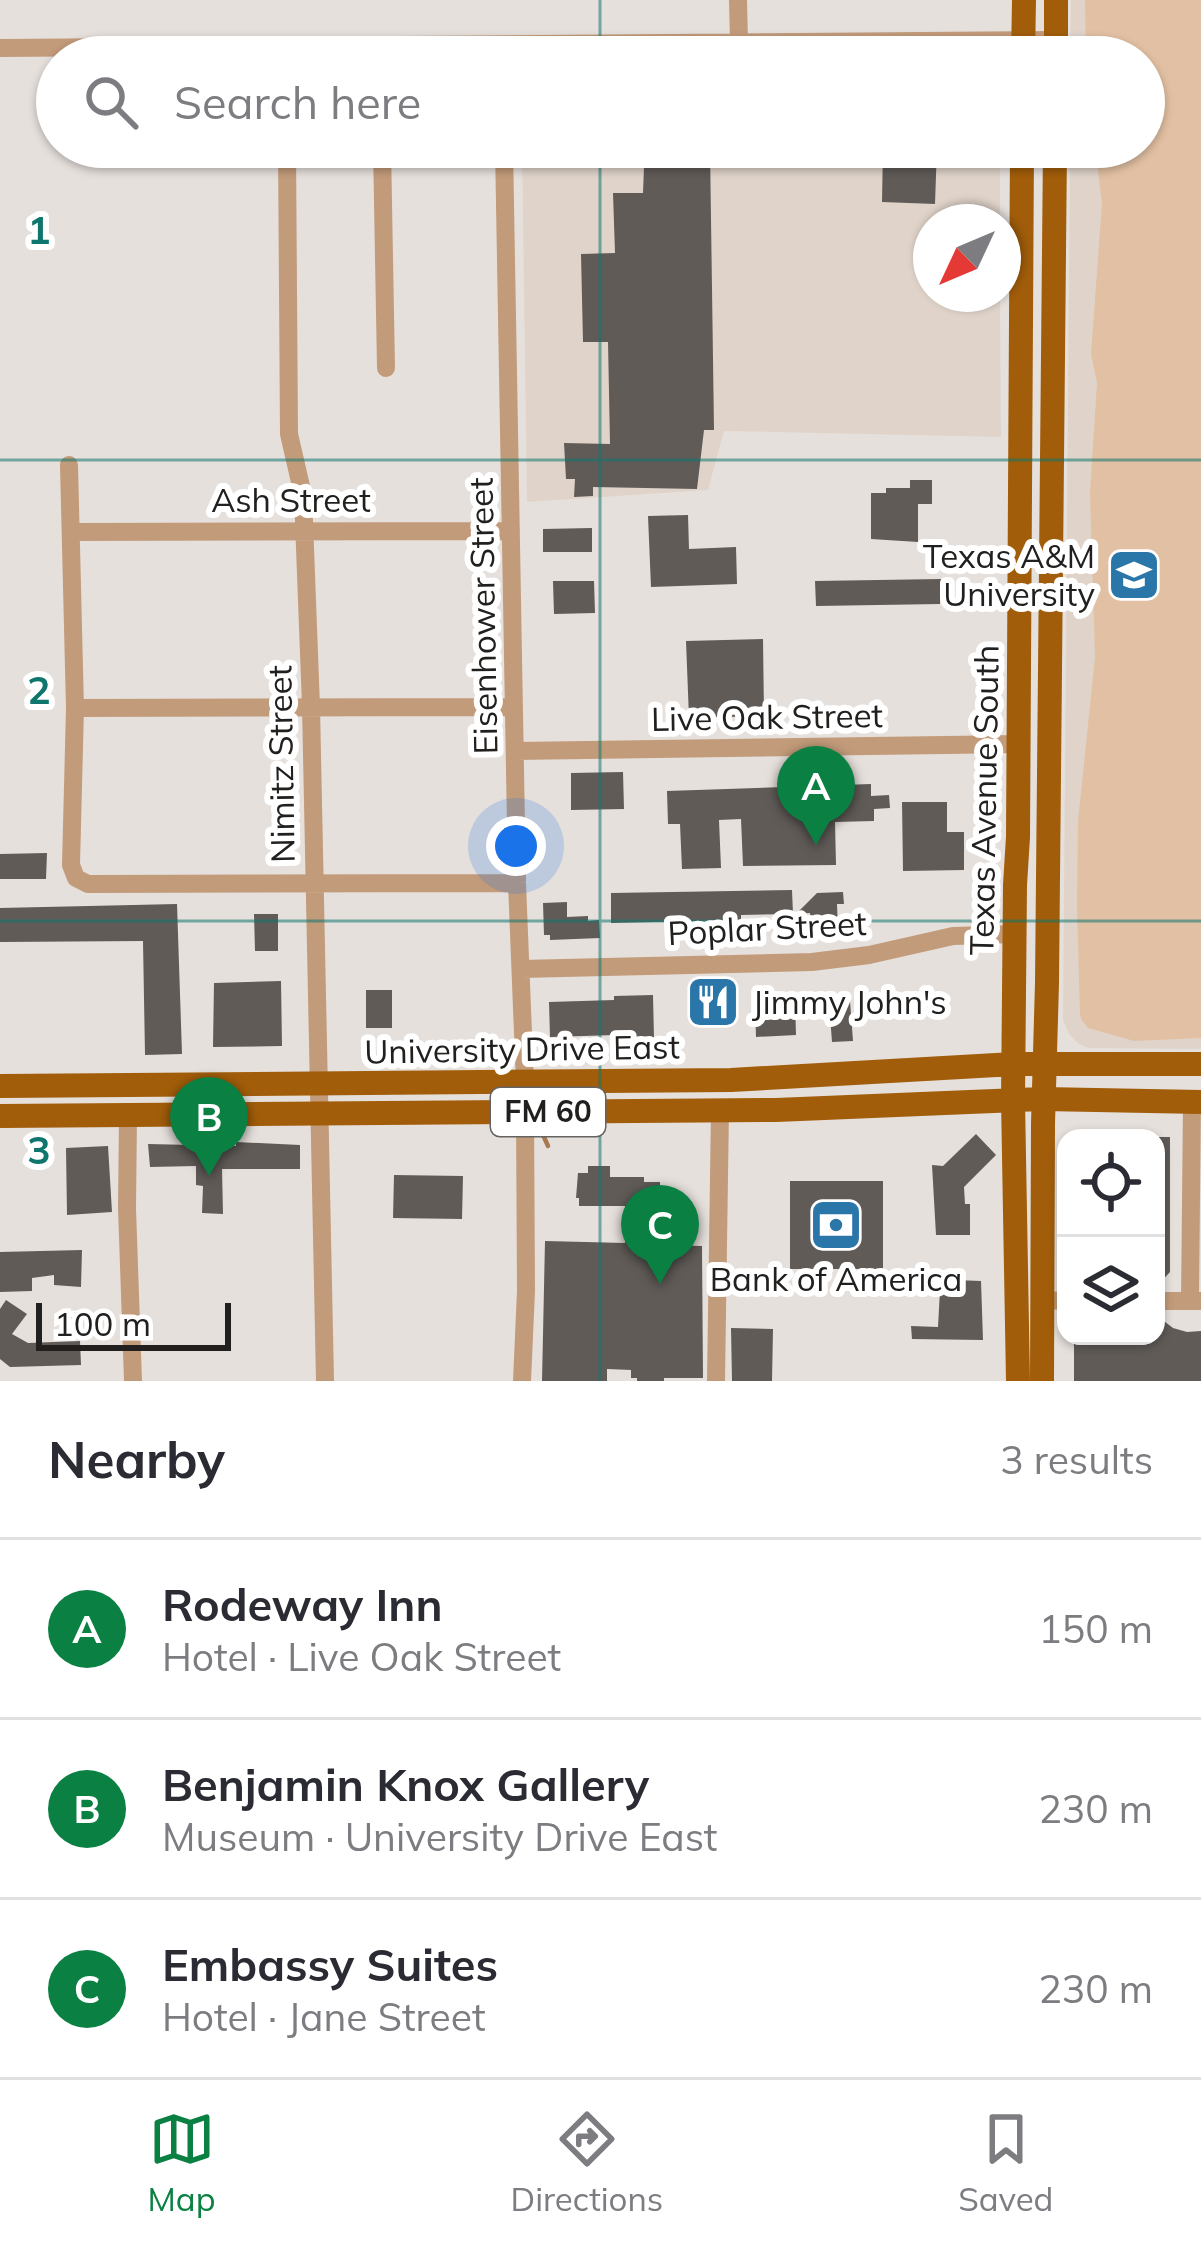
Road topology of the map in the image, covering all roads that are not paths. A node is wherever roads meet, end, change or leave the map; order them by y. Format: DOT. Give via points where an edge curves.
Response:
graph roads {
  1 [pos="738,0"];
  2 [pos="1024,0"];
  3 [pos="1056,0"];
  4 [pos="740,36"];
  5 [pos="1023,36"];
  6 [pos="1056,36"];
  7 [pos="0,47"];
  8 [pos="36,48"];
  9 [pos="286,168"];
  10 [pos="382,168"];
  11 [pos="504,168"];
  12 [pos="1022,168"];
  13 [pos="1055,168"];
  14 [pos="386,368"];
  15 [pos="1019,419"];
  16 [pos="1053,419"];
  17 [pos="69,465"];
  18 [pos="305,530"];
  19 [pos="512,531"];
  20 [pos="72,532"];
  21 [pos="311,706"];
  22 [pos="514,707"];
  23 [pos="75,709"];
  24 [pos="1019,744"];
  25 [pos="515,751"];
  26 [pos="314,882"];
  27 [pos="517,883"];
  28 [pos="1015,934"];
  29 [pos="521,968"];
  30 [pos="1047,983"];
  31 [pos="1014,1064"];
  32 [pos="1201,1064"];
  33 [pos="1045,1065"];
  34 [pos="1130,1065"];
  35 [pos="525,1083"];
  36 [pos="318,1084"];
  37 [pos="0,1086"];
  38 [pos="101,1086"];
  39 [pos="1043,1099"];
  40 [pos="1013,1100"];
  41 [pos="1197,1102"];
  42 [pos="720,1109"];
  43 [pos="320,1113"];
  44 [pos="525,1113"];
  45 [pos="128,1115"];
  46 [pos="0,1116"];
  47 [pos="43,1116"];
  48 [pos="1054,1300"];
  49 [pos="1165,1301"];
  50 [pos="1196,1301"];
  51 [pos="133,1381"];
  52 [pos="326,1381"];
  53 [pos="522,1381"];
  54 [pos="716,1381"];
  55 [pos="1018,1381"];
  56 [pos="1042,1381"];
  1 -- 4 [label="street"];
  2 -- 5 [label="main road"];
  3 -- 6 [label="main road"];
  7 -- 8 [label="street"];
  9 -- 18 [label="street, Nimitz Street" via="290,434"];
  10 -- 14 [label="street"];
  11 -- 19 [label="street, Eisenhower Street"];
  12 -- 15 [label="main road, Texas Avenue South"];
  13 -- 16 [label="main road, Texas Avenue South"];
  15 -- 16 [label="main road"];
  15 -- 24 [label="main road, Texas Avenue South"];
  16 -- 30 [label="main road, Texas Avenue South"];
  17 -- 20 [label="street"];
  18 -- 19 [label="street, Ash Street"];
  18 -- 20 [label="street, Ash Street"];
  18 -- 21 [label="street, Nimitz Street"];
  19 -- 22 [label="street, Eisenhower Street"];
  20 -- 23 [label="street"];
  21 -- 22 [label="street"];
  21 -- 23 [label="street"];
  21 -- 26 [label="street, Nimitz Street"];
  22 -- 25 [label="street, Eisenhower Street"];
  23 -- 26 [label="street" via="76,878"];
  24 -- 25 [label="street, Live Oak Street"];
  24 -- 28 [label="main road, Texas Avenue South"];
  25 -- 27 [label="street, Eisenhower Street"];
  26 -- 27 [label="street"];
  26 -- 36 [label="street, Nimitz Street"];
  27 -- 29 [label="street, Eisenhower Street"];
  28 -- 29 [label="street, Poplar Street" via="953,936 812,962"];
  28 -- 31 [label="main road, Texas Avenue South"];
  29 -- 35 [label="street, Eisenhower Street"];
  30 -- 33 [label="main road, Texas Avenue South"];
  30 -- 34 [label="main road" via="1072,1048"];
  31 -- 33 [label="main road, University Drive East / FM 60"];
  31 -- 35 [label="main road, University Drive East / FM 60"];
  31 -- 40 [label="main road, Texas Avenue South"];
  32 -- 34 [label="main road, FM 60"];
  33 -- 34 [label="main road, FM 60"];
  33 -- 39 [label="main road, Texas Avenue South"];
  35 -- 36 [label="main road, University Drive East / FM 60"];
  36 -- 38 [label="main road, University Drive East / FM 60"];
  36 -- 43 [label="street, Nimitz Street"];
  37 -- 38 [label="main road, University Drive East / FM 60"];
  38 -- 47 [label="main road" via="84,1103 48,1106"];
  39 -- 40 [label="main road, FM 60"];
  39 -- 41 [label="main road, FM 60"];
  39 -- 48 [label="main road, Texas Avenue South"];
  40 -- 42 [label="main road, University Drive East / FM 60"];
  40 -- 55 [label="main road, Texas Avenue South"];
  41 -- 50 [label="street"];
  42 -- 44 [label="main road, University Drive East / FM 60"];
  42 -- 54 [label="street"];
  43 -- 44 [label="main road, University Drive East / FM 60"];
  43 -- 45 [label="main road, University Drive East / FM 60"];
  43 -- 52 [label="street, Nimitz Street"];
  44 -- 53 [label="street"];
  45 -- 47 [label="main road, University Drive East / FM 60"];
  45 -- 51 [label="street"];
  46 -- 47 [label="main road, University Drive East / FM 60"];
  48 -- 56 [label="main road, Texas Avenue South"];
  49 -- 50 [label="street"];
}
